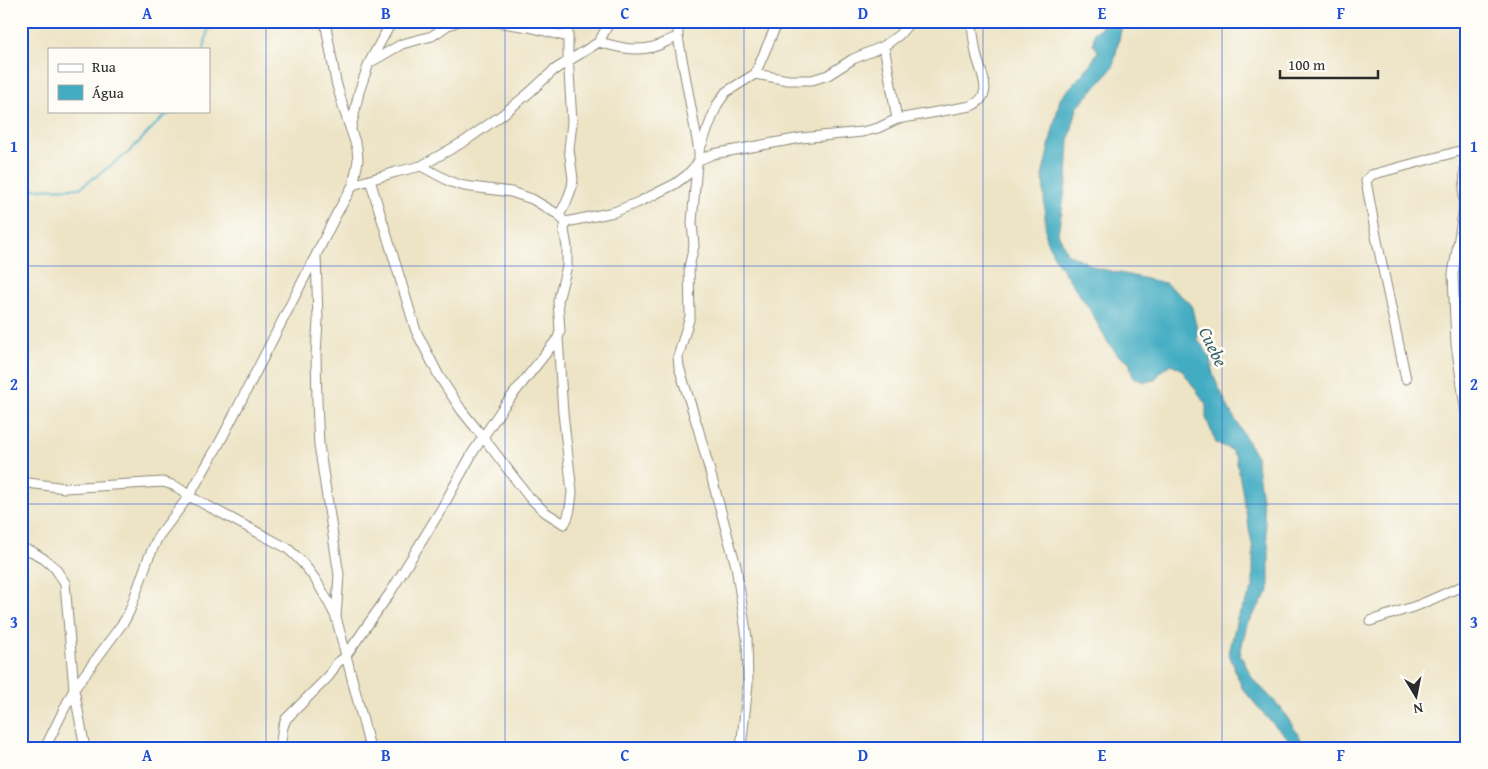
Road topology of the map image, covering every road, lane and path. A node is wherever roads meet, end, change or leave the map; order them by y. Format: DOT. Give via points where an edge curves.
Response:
graph roads {
  1 [pos="325,21"];
  2 [pos="392,21"];
  3 [pos="459,21"];
  4 [pos="490,21"];
  5 [pos="568,21"];
  6 [pos="610,21"];
  7 [pos="678,21"];
  8 [pos="778,21"];
  9 [pos="911,21"];
  10 [pos="971,21"];
  11 [pos="568,37"];
  12 [pos="678,37"];
  13 [pos="599,42"];
  14 [pos="884,46"];
  15 [pos="569,61"];
  16 [pos="369,63"];
  17 [pos="755,74"];
  18 [pos="897,119"];
  19 [pos="351,128"];
  20 [pos="1466,149"];
  21 [pos="698,158"];
  22 [pos="421,166"];
  23 [pos="370,180"];
  24 [pos="353,185"];
  25 [pos="558,215"];
  26 [pos="566,222"];
  27 [pos="316,255"];
  28 [pos="558,338"];
  29 [pos="1467,341"];
  30 [pos="1456,344"];
  31 [pos="1406,380"];
  32 [pos="1467,420"];
  33 [pos="484,437"];
  34 [pos="21,482"];
  35 [pos="189,496"];
  36 [pos="21,548"];
  37 [pos="1467,584"];
  38 [pos="336,617"];
  39 [pos="1370,621"];
  40 [pos="345,656"];
  41 [pos="74,688"];
  42 [pos="45,748"];
  43 [pos="85,748"];
  44 [pos="280,748"];
  45 [pos="370,748"];
  46 [pos="741,748"];
  1 -- 19 [label="street" via="336,82"];
  2 -- 16 [label="street"];
  3 -- 16 [label="street" via="432,36 402,44"];
  4 -- 11 [label="street"];
  5 -- 11 [label="street"];
  6 -- 13 [label="street"];
  7 -- 12 [label="street"];
  8 -- 17 [label="street"];
  9 -- 14 [label="street"];
  10 -- 18 [label="street" via="985,86 976,104"];
  11 -- 15 [label="street"];
  12 -- 13 [label="street" via="639,49 622,49"];
  12 -- 21 [label="street"];
  13 -- 15 [label="street"];
  14 -- 17 [label="street" via="812,80 788,80"];
  14 -- 18 [label="street"];
  15 -- 22 [label="street" via="502,115"];
  15 -- 25 [label="street" via="572,122 569,149 573,180 566,203"];
  16 -- 19 [label="street"];
  17 -- 21 [label="street" via="726,92 717,105"];
  18 -- 21 [label="street" via="862,132 802,138"];
  19 -- 24 [label="street" via="358,160"];
  20 -- 30 [label="street" via="1463,214 1453,274"];
  20 -- 31 [label="street" via="1371,175 1366,181"];
  21 -- 26 [label="street" via="675,184 639,202 614,212"];
  21 -- 46 [label="street" via="692,222 694,246 688,267 690,316 678,356 736,566 747,638 748,684"];
  22 -- 23 [label="street"];
  22 -- 25 [label="street" via="464,186 511,192 532,199"];
  23 -- 24 [label="street"];
  23 -- 33 [label="street" via="416,331 439,376"];
  24 -- 27 [label="street"];
  25 -- 26 [label="street"];
  26 -- 28 [label="street" via="566,266 558,301"];
  27 -- 35 [label="street"];
  27 -- 38 [label="street" via="319,445 339,575"];
  28 -- 33 [label="street" via="504,406"];
  28 -- 33 [label="street" via="572,492 566,523 545,512 529,497"];
  29 -- 30 [label="street"];
  30 -- 32 [label="street"];
  33 -- 40 [label="street" via="390,593"];
  34 -- 35 [label="street" via="65,488 163,482 180,488"];
  35 -- 38 [label="street" via="287,548 319,584"];
  35 -- 41 [label="street" via="158,537 125,620"];
  36 -- 41 [label="street" via="44,559 65,583"];
  37 -- 39 [label="street" via="1419,605"];
  38 -- 40 [label="street"];
  40 -- 44 [label="street" via="286,719"];
  40 -- 45 [label="street"];
  41 -- 42 [label="street"];
  41 -- 43 [label="street"];
}
